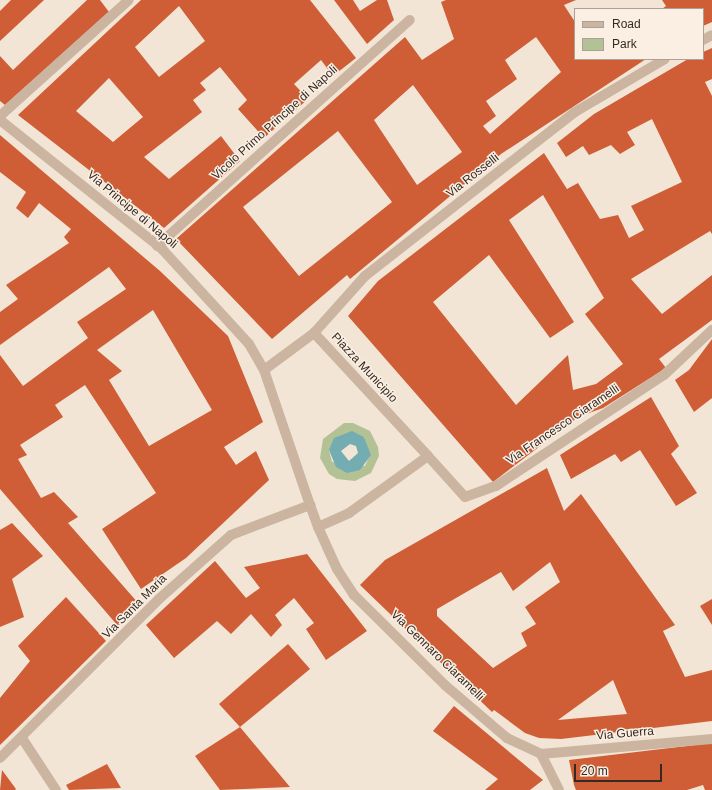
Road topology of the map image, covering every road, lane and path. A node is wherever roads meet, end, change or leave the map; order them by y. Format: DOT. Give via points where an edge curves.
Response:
graph roads {
  1 [pos="129,0"];
  2 [pos="410,20"];
  3 [pos="663,60"];
  4 [pos="0,116"];
  5 [pos="0,120"];
  6 [pos="157,246"];
  7 [pos="712,330"];
  8 [pos="314,333"];
  9 [pos="264,370"];
  10 [pos="428,456"];
  11 [pos="310,505"];
  12 [pos="318,527"];
  13 [pos="22,738"];
  14 [pos="712,739"];
  15 [pos="541,754"];
  16 [pos="0,758"];
  17 [pos="554,788"];
  18 [pos="56,790"];
  1 -- 4 [label="street"];
  2 -- 6 [label="street, Vicolo Primo Principe di Napoli"];
  3 -- 8 [label="street, Via Rosselli" via="576,112 365,276"];
  5 -- 6 [label="street, Via Principe di Napoli"];
  6 -- 9 [label="street, Via Principe di Napoli" via="249,344"];
  7 -- 10 [label="street, Via Francesco Ciaramelli" via="664,375 496,486 465,497"];
  8 -- 9 [label="street, Piazza Municipio"];
  8 -- 10 [label="street, Piazza Municipio"];
  9 -- 11 [label="street"];
  10 -- 12 [label="street" via="349,512"];
  11 -- 12 [label="street"];
  11 -- 13 [label="street, Via Santa Maria" via="231,535 159,599"];
  12 -- 15 [label="street, Via Gennaro Ciaramelli" via="337,569 354,595 446,686 507,738"];
  13 -- 16 [label="street, Via Santa Maria"];
  13 -- 18 [label="street"];
  14 -- 15 [label="street, Via Guerra"];
  15 -- 17 [label="street"];
}
